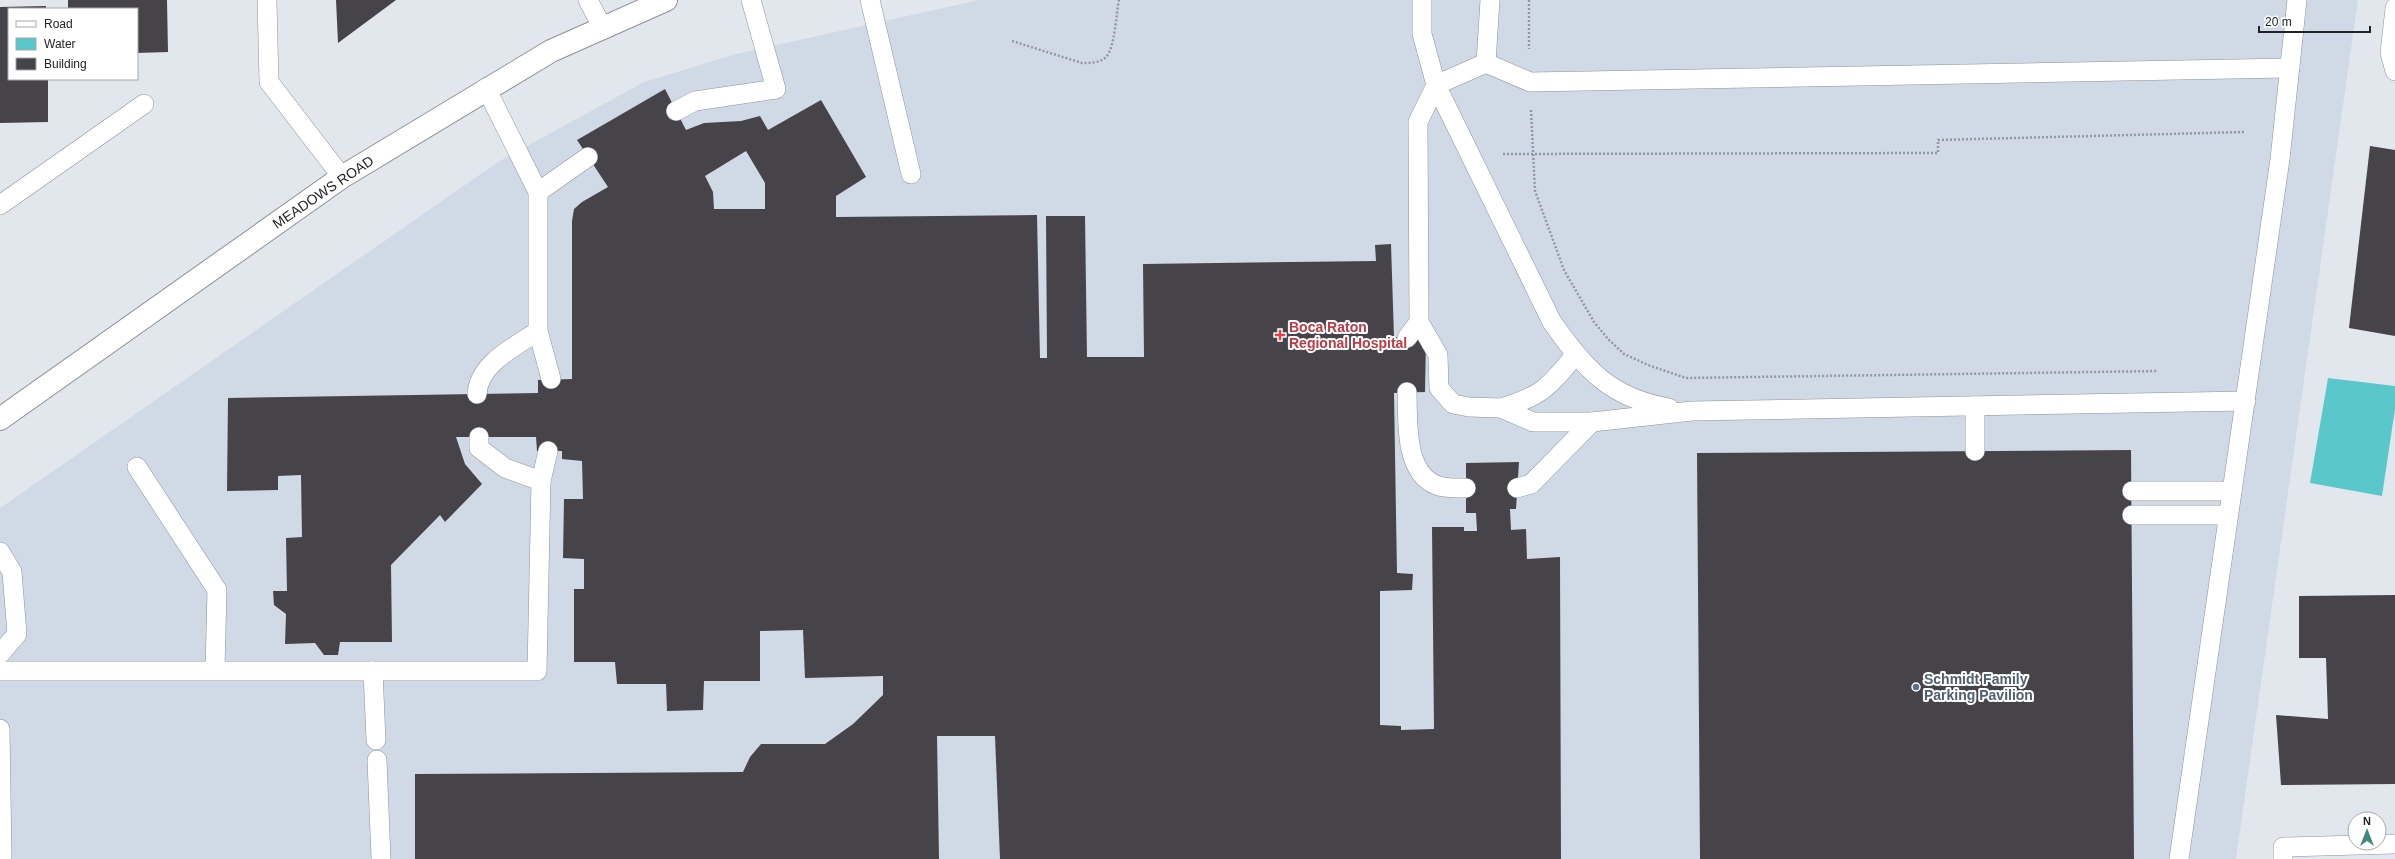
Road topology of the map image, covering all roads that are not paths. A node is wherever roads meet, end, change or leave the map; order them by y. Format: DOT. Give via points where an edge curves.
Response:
graph roads {
  1 [pos="267,0"];
  2 [pos="588,0"];
  3 [pos="666,0"];
  4 [pos="751,0"];
  5 [pos="870,0"];
  6 [pos="1422,0"];
  7 [pos="1490,0"];
  8 [pos="2297,0"];
  9 [pos="2395,8"];
  10 [pos="602,26"];
  11 [pos="1486,63"];
  12 [pos="2290,68"];
  13 [pos="2395,71"];
  14 [pos="1436,85"];
  15 [pos="486,88"];
  16 [pos="144,104"];
  17 [pos="676,111"];
  18 [pos="588,157"];
  19 [pos="910,174"];
  20 [pos="342,177"];
  21 [pos="538,192"];
  22 [pos="0,205"];
  23 [pos="1419,322"];
  24 [pos="538,331"];
  25 [pos="1407,338"];
  26 [pos="1575,355"];
  27 [pos="551,379"];
  28 [pos="1407,392"];
  29 [pos="478,394"];
  30 [pos="2246,401"];
  31 [pos="1975,406"];
  32 [pos="1501,408"];
  33 [pos="1692,411"];
  34 [pos="0,419"];
  35 [pos="1592,422"];
  36 [pos="479,437"];
  37 [pos="548,451"];
  38 [pos="1975,451"];
  39 [pos="138,467"];
  40 [pos="541,481"];
  41 [pos="1466,488"];
  42 [pos="1517,488"];
  43 [pos="2132,491"];
  44 [pos="2232,491"];
  45 [pos="2132,515"];
  46 [pos="2228,515"];
  47 [pos="0,552"];
  48 [pos="0,654"];
  49 [pos="215,670"];
  50 [pos="0,671"];
  51 [pos="373,671"];
  52 [pos="0,729"];
  53 [pos="376,740"];
  54 [pos="377,760"];
  55 [pos="2395,844"];
  56 [pos="2,859"];
  57 [pos="381,859"];
  58 [pos="2179,859"];
  59 [pos="2283,859"];
  1 -- 20 [label="lane" via="269,82"];
  2 -- 10 [label="lane"];
  3 -- 10 [label="street, MEADOWS ROAD"];
  4 -- 17 [label="lane" via="776,89 695,101"];
  5 -- 19 [label="lane"];
  6 -- 14 [label="lane" via="1422,34"];
  7 -- 11 [label="lane"];
  8 -- 12 [label="lane"];
  9 -- 13 [label="lane" via="2390,53"];
  10 -- 15 [label="street, MEADOWS ROAD" via="551,50"];
  11 -- 12 [label="lane" via="1530,82"];
  11 -- 14 [label="lane"];
  12 -- 30 [label="lane" via="2280,159"];
  14 -- 23 [label="lane" via="1418,122"];
  14 -- 26 [label="lane" via="1552,322"];
  15 -- 20 [label="street, MEADOWS ROAD"];
  15 -- 21 [label="lane"];
  16 -- 22 [label="lane"];
  18 -- 21 [label="lane"];
  20 -- 34 [label="street, MEADOWS ROAD"];
  21 -- 24 [label="lane"];
  23 -- 25 [label="lane"];
  23 -- 32 [label="lane" via="1438,355 1439,388 1453,404"];
  24 -- 27 [label="lane"];
  24 -- 29 [label="lane" via="494,361 478,384"];
  26 -- 32 [label="lane" via="1553,383 1542,392 1530,400"];
  26 -- 33 [label="lane" via="1608,386 1638,400"];
  28 -- 41 [label="lane" via="1409,445 1419,470 1427,480 1436,485"];
  30 -- 31 [label="lane"];
  30 -- 44 [label="lane"];
  31 -- 33 [label="lane"];
  31 -- 38 [label="lane"];
  32 -- 35 [label="lane" via="1534,422"];
  33 -- 35 [label="lane"];
  35 -- 42 [label="lane" via="1531,484"];
  36 -- 40 [label="lane" via="479,448 505,468"];
  37 -- 40 [label="lane"];
  39 -- 49 [label="lane" via="217,590"];
  40 -- 51 [label="lane" via="537,671"];
  43 -- 44 [label="lane"];
  44 -- 46 [label="lane"];
  45 -- 46 [label="lane"];
  46 -- 58 [label="lane"];
  47 -- 48 [label="lane" via="12,572 17,634"];
  49 -- 50 [label="lane"];
  49 -- 51 [label="lane"];
  51 -- 53 [label="lane"];
  52 -- 56 [label="lane"];
  54 -- 57 [label="lane"];
  55 -- 59 [label="lane" via="2283,846"];
}
